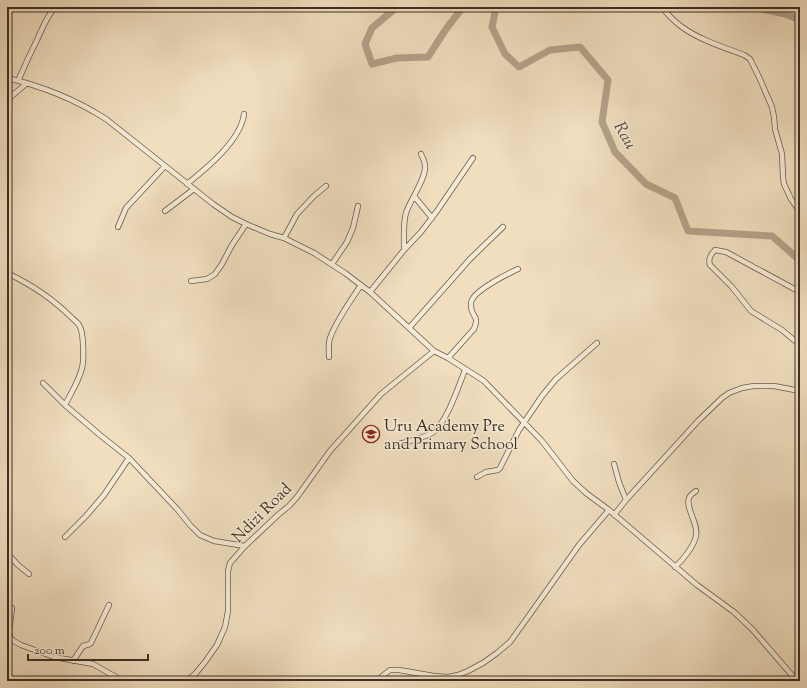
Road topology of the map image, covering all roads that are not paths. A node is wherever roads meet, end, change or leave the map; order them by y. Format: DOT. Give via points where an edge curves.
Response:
graph roads {
  1 [pos="55,7"];
  2 [pos="662,7"];
  3 [pos="7,78"];
  4 [pos="18,80"];
  5 [pos="27,83"];
  6 [pos="7,100"];
  7 [pos="244,114"];
  8 [pos="421,154"];
  9 [pos="473,158"];
  10 [pos="165,166"];
  11 [pos="187,184"];
  12 [pos="326,186"];
  13 [pos="194,189"];
  14 [pos="414,196"];
  15 [pos="358,206"];
  16 [pos="165,211"];
  17 [pos="800,212"];
  18 [pos="432,218"];
  19 [pos="246,224"];
  20 [pos="118,227"];
  21 [pos="503,227"];
  22 [pos="284,238"];
  23 [pos="404,250"];
  24 [pos="332,264"];
  25 [pos="518,269"];
  26 [pos="7,273"];
  27 [pos="191,281"];
  28 [pos="361,285"];
  29 [pos="370,292"];
  30 [pos="800,292"];
  31 [pos="409,328"];
  32 [pos="597,342"];
  33 [pos="800,345"];
  34 [pos="434,351"];
  35 [pos="329,357"];
  36 [pos="448,358"];
  37 [pos="466,370"];
  38 [pos="43,383"];
  39 [pos="800,390"];
  40 [pos="66,405"];
  41 [pos="523,423"];
  42 [pos="400,444"];
  43 [pos="129,458"];
  44 [pos="614,464"];
  45 [pos="477,477"];
  46 [pos="696,491"];
  47 [pos="626,500"];
  48 [pos="609,510"];
  49 [pos="614,514"];
  50 [pos="65,538"];
  51 [pos="245,546"];
  52 [pos="7,553"];
  53 [pos="675,567"];
  54 [pos="29,574"];
  55 [pos="109,605"];
  56 [pos="12,608"];
  57 [pos="73,661"];
  58 [pos="380,679"];
  59 [pos="123,681"];
  60 [pos="187,681"];
  61 [pos="376,681"];
  62 [pos="797,681"];
  1 -- 4 [label="street" via="44,24"];
  2 -- 17 [label="street" via="677,24 750,59 772,107 782,154 784,184"];
  3 -- 4 [label="street"];
  4 -- 5 [label="street"];
  5 -- 6 [label="street"];
  5 -- 10 [label="street" via="74,102 106,119"];
  7 -- 11 [label="street" via="242,123 230,143"];
  8 -- 14 [label="street" via="426,168"];
  9 -- 18 [label="street"];
  10 -- 11 [label="street"];
  10 -- 20 [label="street" via="126,208"];
  11 -- 13 [label="street"];
  12 -- 22 [label="street" via="297,214"];
  13 -- 16 [label="street"];
  13 -- 19 [label="street" via="232,217"];
  14 -- 18 [label="street"];
  14 -- 23 [label="street" via="404,221"];
  15 -- 24 [label="street" via="347,242"];
  18 -- 23 [label="street"];
  19 -- 22 [label="street"];
  19 -- 27 [label="street" via="215,274 207,279"];
  21 -- 31 [label="street" via="470,258"];
  22 -- 24 [label="street"];
  23 -- 29 [label="street"];
  24 -- 28 [label="street"];
  25 -- 36 [label="street" via="472,299 470,307 476,318 474,329"];
  26 -- 40 [label="street" via="45,295 80,326 83,367"];
  28 -- 29 [label="street"];
  28 -- 35 [label="street" via="332,334"];
  29 -- 31 [label="street"];
  30 -- 33 [label="street" via="726,252 715,250 709,257 710,265 732,287 747,308"];
  31 -- 34 [label="street"];
  32 -- 41 [label="street" via="556,379"];
  34 -- 36 [label="street"];
  34 -- 51 [label="street, Ndizi Road" via="388,387 330,451 289,506"];
  36 -- 37 [label="street"];
  37 -- 41 [label="street" via="484,381"];
  37 -- 42 [label="street" via="438,428 428,435"];
  38 -- 40 [label="street"];
  39 -- 47 [label="street" via="754,386 729,393 698,422"];
  40 -- 43 [label="street"];
  41 -- 45 [label="street" via="500,468"];
  41 -- 48 [label="street" via="573,481"];
  43 -- 50 [label="street" via="104,494"];
  43 -- 51 [label="street" via="200,534 214,541"];
  44 -- 47 [label="street"];
  46 -- 53 [label="street" via="689,501 696,536 685,556"];
  47 -- 49 [label="street"];
  48 -- 49 [label="street"];
  48 -- 58 [label="street" via="579,545 510,642 497,653 458,675 434,676 390,670"];
  49 -- 53 [label="street"];
  51 -- 60 [label="street, Ndizi Road" via="230,564 228,571 228,611 225,627 217,645"];
  52 -- 54 [label="street"];
  53 -- 62 [label="street" via="734,612 770,648"];
  55 -- 57 [label="street" via="91,643 83,646"];
  56 -- 57 [label="street" via="9,632 12,640 54,657"];
  57 -- 59 [label="street" via="93,664"];
  58 -- 61 [label="street"];
}
